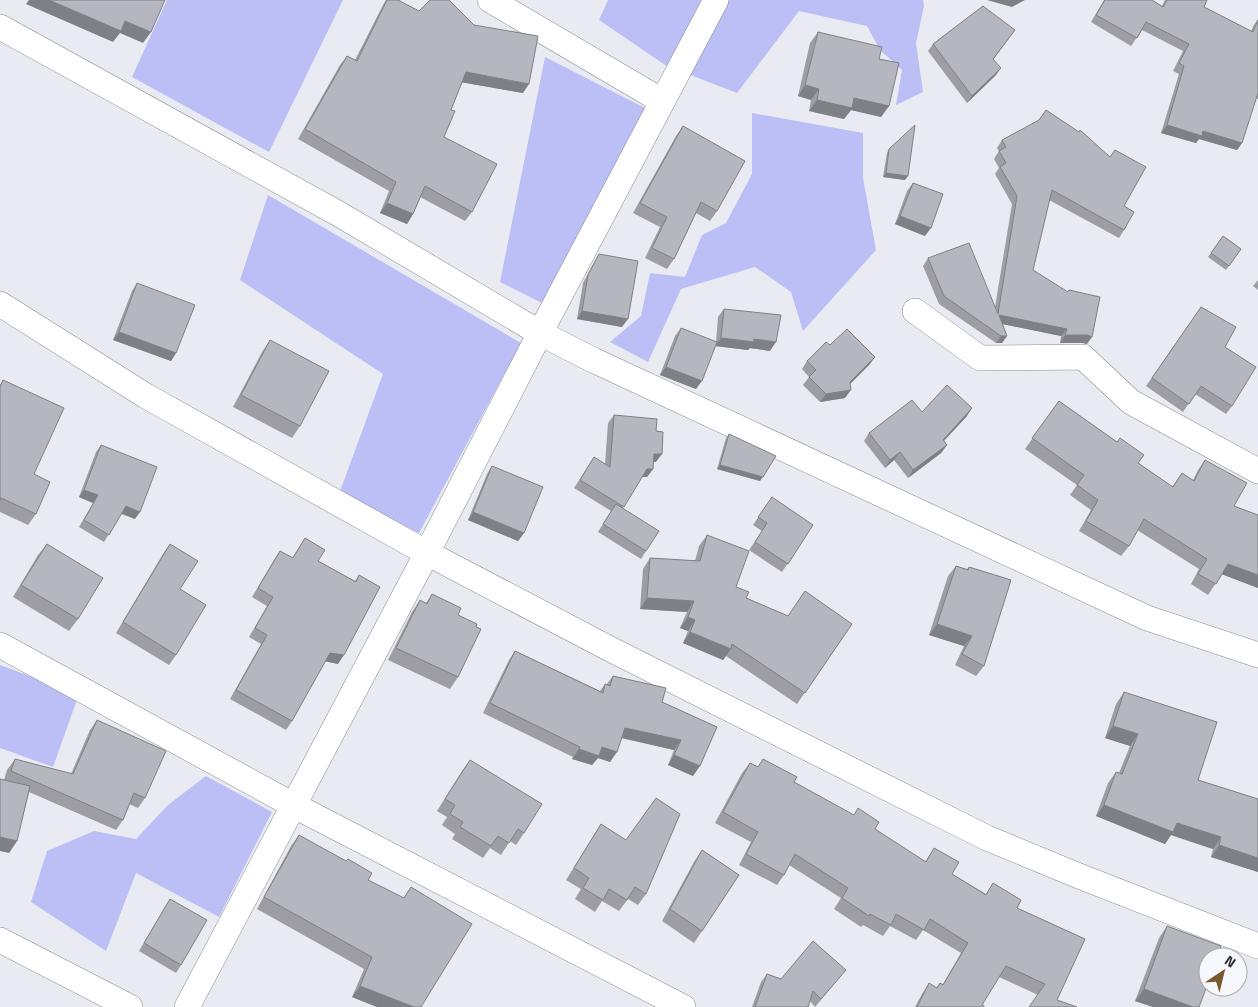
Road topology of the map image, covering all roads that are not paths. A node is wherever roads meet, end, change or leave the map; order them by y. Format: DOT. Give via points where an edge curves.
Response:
graph roads {
  1 [pos="490,0"];
  2 [pos="716,0"];
  3 [pos="0,26"];
  4 [pos="662,101"];
  5 [pos="0,304"];
  6 [pos="915,311"];
  7 [pos="540,333"];
  8 [pos="1258,471"];
  9 [pos="427,553"];
  10 [pos="0,645"];
  11 [pos="1258,656"];
  12 [pos="293,805"];
  13 [pos="0,940"];
  14 [pos="1258,946"];
  15 [pos="130,1007"];
  16 [pos="187,1007"];
  17 [pos="683,1007"];
  1 -- 4 [label="street"];
  2 -- 4 [label="street"];
  3 -- 7 [label="street" via="339,214"];
  4 -- 7 [label="street"];
  5 -- 9 [label="street" via="146,396"];
  6 -- 8 [label="street" via="980,358 1083,357 1131,402"];
  7 -- 9 [label="street"];
  7 -- 11 [label="street" via="1147,618"];
  9 -- 12 [label="street"];
  9 -- 14 [label="street" via="986,838"];
  10 -- 12 [label="street"];
  12 -- 16 [label="street"];
  12 -- 17 [label="street"];
  13 -- 15 [label="street"];
}
